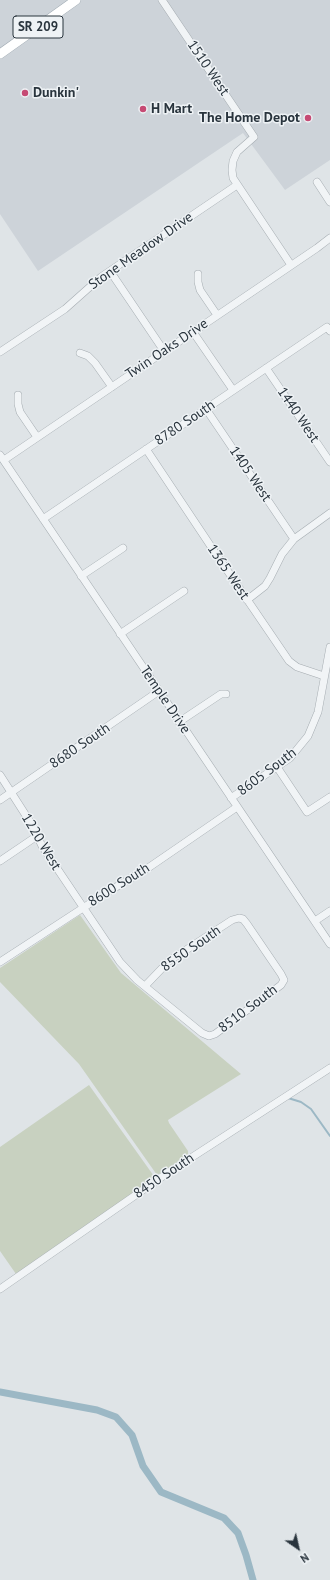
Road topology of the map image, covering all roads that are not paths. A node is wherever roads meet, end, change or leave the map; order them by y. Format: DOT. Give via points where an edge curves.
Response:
graph roads {
  1 [pos="76,0"];
  2 [pos="162,0"];
  3 [pos="0,54"];
  4 [pos="317,182"];
  5 [pos="237,185"];
  6 [pos="330,202"];
  7 [pos="330,238"];
  8 [pos="292,265"];
  9 [pos="110,271"];
  10 [pos="198,274"];
  11 [pos="217,315"];
  12 [pos="328,329"];
  13 [pos="193,332"];
  14 [pos="164,351"];
  15 [pos="0,352"];
  16 [pos="80,353"];
  17 [pos="266,368"];
  18 [pos="112,387"];
  19 [pos="233,390"];
  20 [pos="18,395"];
  21 [pos="206,409"];
  22 [pos="37,437"];
  23 [pos="146,449"];
  24 [pos="2,457"];
  25 [pos="330,462"];
  26 [pos="330,513"];
  27 [pos="43,519"];
  28 [pos="294,539"];
  29 [pos="123,548"];
  30 [pos="81,576"];
  31 [pos="184,591"];
  32 [pos="247,600"];
  33 [pos="120,634"];
  34 [pos="330,651"];
  35 [pos="324,676"];
  36 [pos="159,692"];
  37 [pos="226,694"];
  38 [pos="180,722"];
  39 [pos="277,767"];
  40 [pos="0,775"];
  41 [pos="11,792"];
  42 [pos="330,797"];
  43 [pos="232,798"];
  44 [pos="0,800"];
  45 [pos="237,807"];
  46 [pos="37,836"];
  47 [pos="0,861"];
  48 [pos="83,908"];
  49 [pos="330,911"];
  50 [pos="241,918"];
  51 [pos="315,921"];
  52 [pos="330,944"];
  53 [pos="0,962"];
  54 [pos="145,986"];
  55 [pos="209,1036"];
  56 [pos="330,1068"];
  57 [pos="0,1289"];
  1 -- 3 [label="main road, SR 209"];
  2 -- 5 [label="street, 1510 West" via="254,137 237,152 233,161 233,178"];
  4 -- 6 [label="street"];
  5 -- 8 [label="street"];
  5 -- 9 [label="street, Stone Meadow Drive"];
  7 -- 8 [label="street, Twin Oaks Drive"];
  8 -- 11 [label="street, Twin Oaks Drive"];
  9 -- 14 [label="street"];
  9 -- 15 [label="street, Stone Meadow Drive" via="65,309"];
  10 -- 11 [label="street" via="200,290"];
  11 -- 13 [label="street, Twin Oaks Drive"];
  12 -- 17 [label="street, 8780 South"];
  13 -- 14 [label="street, Twin Oaks Drive"];
  13 -- 19 [label="street"];
  14 -- 18 [label="street, Twin Oaks Drive"];
  16 -- 18 [label="street" via="95,363"];
  17 -- 19 [label="street, 8780 South"];
  17 -- 25 [label="street, 1440 West"];
  18 -- 22 [label="street, Twin Oaks Drive"];
  19 -- 21 [label="street, 8780 South"];
  20 -- 22 [label="street" via="20,412"];
  21 -- 23 [label="street, 8780 South"];
  21 -- 28 [label="street, 1405 West"];
  22 -- 24 [label="street, Twin Oaks Drive"];
  23 -- 27 [label="street, 8780 South"];
  23 -- 32 [label="street, 1365 West"];
  24 -- 27 [label="street, Temple Drive"];
  26 -- 28 [label="street"];
  27 -- 30 [label="street, Temple Drive"];
  28 -- 32 [label="street" via="282,554 265,586"];
  29 -- 30 [label="street"];
  30 -- 33 [label="street, Temple Drive"];
  31 -- 33 [label="street"];
  32 -- 35 [label="street, 1365 West" via="289,661 297,668"];
  33 -- 36 [label="street, Temple Drive"];
  34 -- 35 [label="street, 8605 South"];
  35 -- 39 [label="street, 8605 South" via="318,712 308,736 290,758"];
  36 -- 38 [label="street, Temple Drive"];
  36 -- 41 [label="street, 8680 South"];
  37 -- 38 [label="street" via="220,694"];
  38 -- 43 [label="street, Temple Drive"];
  39 -- 42 [label="street" via="307,812"];
  39 -- 43 [label="street, 8605 South"];
  40 -- 41 [label="street, 1220 West"];
  41 -- 44 [label="street, 8680 South"];
  41 -- 46 [label="street, 1220 West"];
  43 -- 45 [label="street, Temple Drive"];
  45 -- 48 [label="street, 8600 South" via="148,868"];
  45 -- 51 [label="street, Temple Drive"];
  46 -- 47 [label="street"];
  46 -- 48 [label="street, 1220 West"];
  48 -- 53 [label="street, 8600 South"];
  48 -- 54 [label="street, 1220 West" via="115,956 128,972"];
  49 -- 51 [label="street"];
  50 -- 54 [label="street, 8550 South" via="232,920 169,961"];
  50 -- 55 [label="street, 8510 South" via="284,980 280,986"];
  51 -- 52 [label="street, Temple Drive"];
  54 -- 55 [label="street, 1220 West" via="202,1034"];
  56 -- 57 [label="street, 8450 South" via="166,1174"];
}
